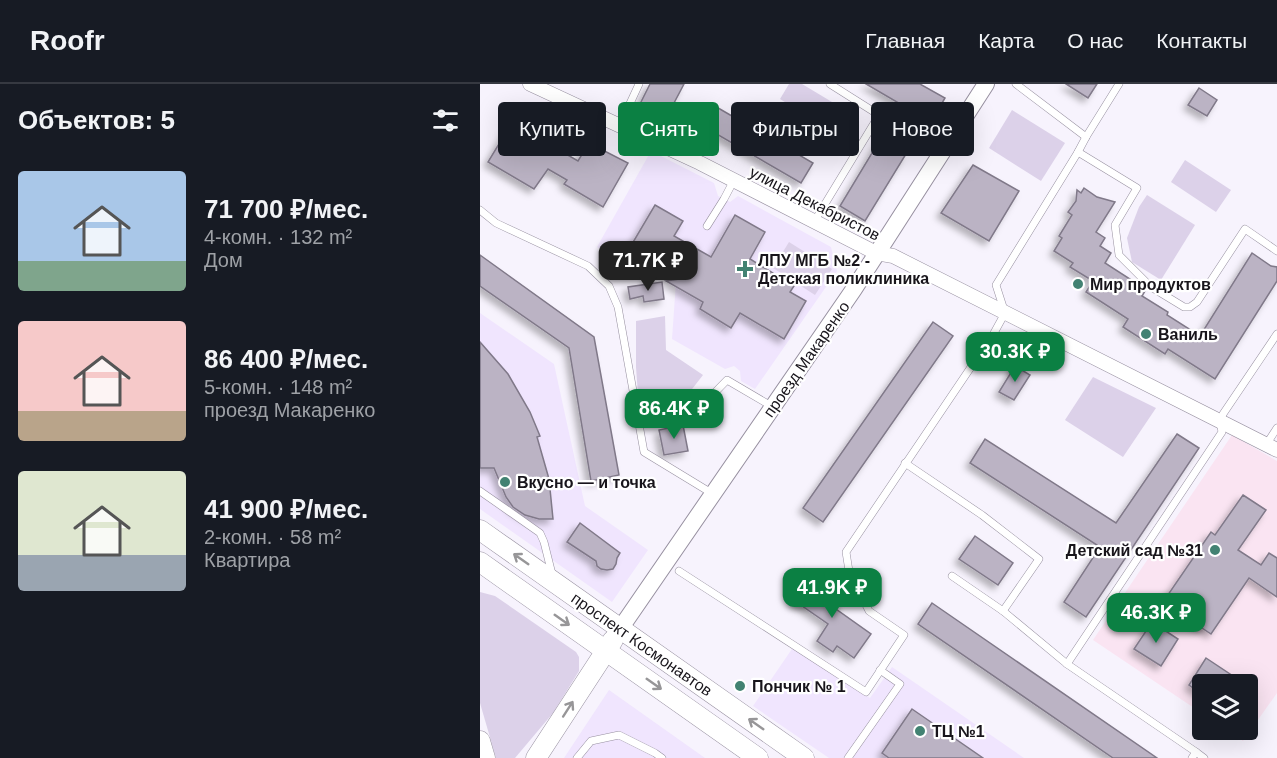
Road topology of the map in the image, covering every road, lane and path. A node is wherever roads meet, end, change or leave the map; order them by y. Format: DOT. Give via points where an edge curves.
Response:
graph roads {
  1 [pos="530,84"];
  2 [pos="639,84"];
  3 [pos="830,84"];
  4 [pos="986,84"];
  5 [pos="1016,84"];
  6 [pos="1119,84"];
  7 [pos="631,102"];
  8 [pos="974,102"];
  9 [pos="871,110"];
  10 [pos="618,124"];
  11 [pos="871,128"];
  12 [pos="1086,137"];
  13 [pos="1078,152"];
  14 [pos="685,156"];
  15 [pos="939,156"];
  16 [pos="734,180"];
  17 [pos="480,210"];
  18 [pos="814,222"];
  19 [pos="707,226"];
  20 [pos="1277,251"];
  21 [pos="876,253"];
  22 [pos="1005,313"];
  23 [pos="1277,334"];
  24 [pos="773,408"];
  25 [pos="689,419"];
  26 [pos="1220,422"];
  27 [pos="1277,428"];
  28 [pos="1272,448"];
  29 [pos="905,463"];
  30 [pos="480,491"];
  31 [pos="713,494"];
  32 [pos="480,530"];
  33 [pos="480,562"];
  34 [pos="679,571"];
  35 [pos="952,576"];
  36 [pos="555,583"];
  37 [pos="1003,611"];
  38 [pos="620,629"];
  39 [pos="606,651"];
  40 [pos="1067,664"];
  41 [pos="880,670"];
  42 [pos="480,741"];
  43 [pos="1194,755"];
  44 [pos="485,758"];
  45 [pos="536,758"];
  46 [pos="577,758"];
  47 [pos="662,758"];
  48 [pos="759,758"];
  49 [pos="804,758"];
  50 [pos="848,758"];
  51 [pos="1204,758"];
  1 -- 10 [label="street, улица Декабристов"];
  2 -- 7 [label="lane"];
  3 -- 9 [label="lane"];
  4 -- 8 [label="street, проезд Макаренко"];
  5 -- 12 [label="lane"];
  6 -- 12 [label="lane"];
  11 -- 18 [label="lane"];
  12 -- 13 [label="lane"];
  13 -- 20 [label="lane" via="1137,188 1114,225 1119,255 1151,287 1184,307 1197,302 1245,229"];
  13 -- 22 [label="lane" via="996,285"];
  14 -- 16 [label="street, улица Декабристов"];
  15 -- 21 [label="street, проезд Макаренко"];
  16 -- 18 [label="street, улица Декабристов"];
  16 -- 19 [label="lane"];
  17 -- 31 [label="lane" via="496,223 588,266 609,286 618,307 644,452"];
  18 -- 21 [label="street, улица Декабристов"];
  21 -- 22 [label="street, улица Декабристов" via="893,256"];
  21 -- 24 [label="street, проезд Макаренко"];
  22 -- 26 [label="street, улица Декабристов"];
  22 -- 29 [label="lane"];
  23 -- 26 [label="lane"];
  24 -- 25 [label="lane" via="727,380"];
  24 -- 31 [label="street, проезд Макаренко"];
  26 -- 28 [label="street, улица Декабристов"];
  26 -- 40 [label="lane" via="1222,432"];
  27 -- 28 [label="lane"];
  29 -- 37 [label="lane" via="1039,559"];
  29 -- 41 [label="lane" via="846,552 849,571 869,611 904,635"];
  30 -- 36 [label="lane" via="540,533"];
  31 -- 38 [label="street, проезд Макаренко"];
  36 -- 32 [label="main road, проспект Космонавтов, one-way"];
  33 -- 39 [label="main road, проспект Космонавтов, one-way"];
  34 -- 41 [label="lane" via="866,692"];
  35 -- 37 [label="lane"];
  36 -- 38 [label="main road, проспект Космонавтов"];
  37 -- 40 [label="lane"];
  38 -- 39 [label="main road"];
  49 -- 38 [label="main road, проспект Космонавтов, one-way"];
  45 -- 39 [label="main road, one-way"];
  39 -- 48 [label="main road, проспект Космонавтов, one-way"];
  40 -- 43 [label="lane"];
  41 -- 50 [label="lane" via="900,684"];
  42 -- 44 [label="main road"];
  43 -- 51 [label="lane"];
  46 -- 47 [label="lane" via="591,741 619,735"];
}
